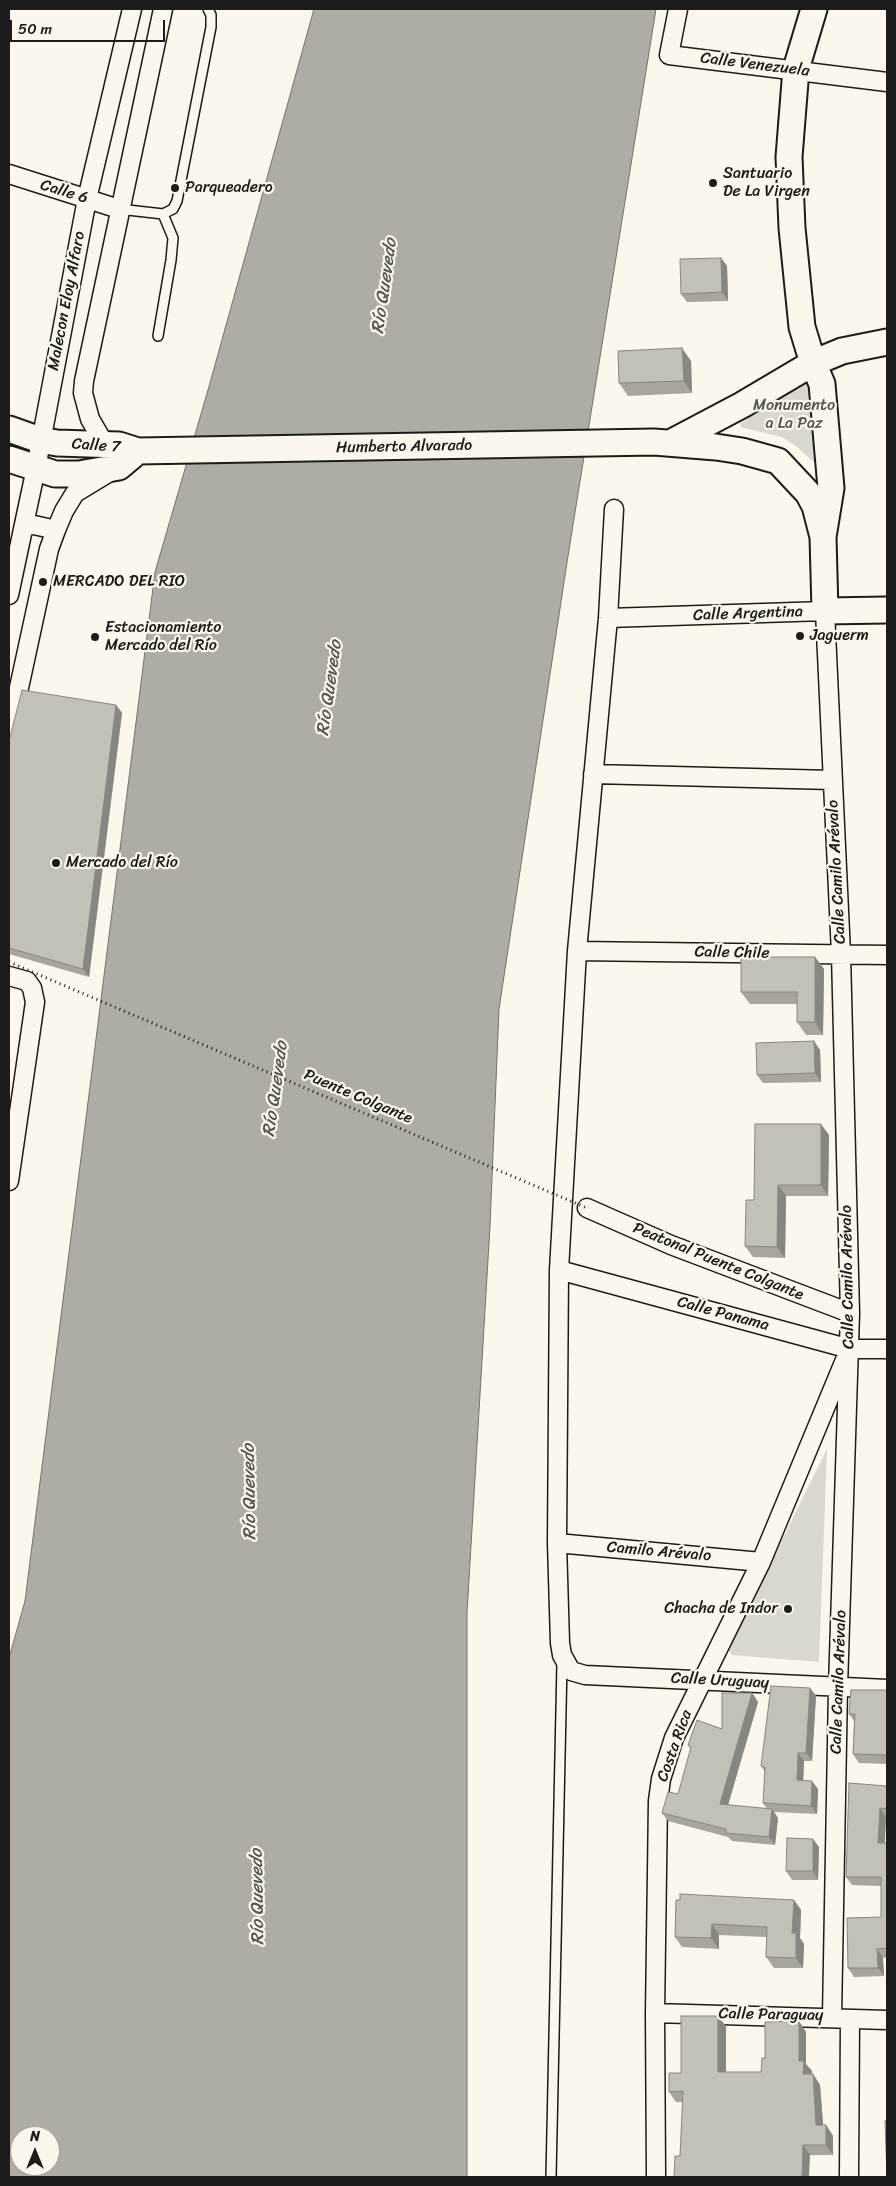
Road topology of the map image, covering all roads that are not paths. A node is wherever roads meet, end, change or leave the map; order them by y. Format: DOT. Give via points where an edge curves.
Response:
graph roads {
  1 [pos="132,9"];
  2 [pos="163,9"];
  3 [pos="208,9"];
  4 [pos="678,9"];
  5 [pos="814,9"];
  6 [pos="796,70"];
  7 [pos="887,82"];
  8 [pos="9,174"];
  9 [pos="87,199"];
  10 [pos="120,209"];
  11 [pos="164,214"];
  12 [pos="158,336"];
  13 [pos="887,342"];
  14 [pos="813,363"];
  15 [pos="9,429"];
  16 [pos="40,440"];
  17 [pos="662,442"];
  18 [pos="105,445"];
  19 [pos="137,456"];
  20 [pos="9,459"];
  21 [pos="36,468"];
  22 [pos="614,509"];
  23 [pos="24,526"];
  24 [pos="56,530"];
  25 [pos="823,538"];
  26 [pos="9,595"];
  27 [pos="887,610"];
  28 [pos="825,612"];
  29 [pos="608,618"];
  30 [pos="10,723"];
  31 [pos="593,774"];
  32 [pos="832,780"];
  33 [pos="577,951"];
  34 [pos="841,954"];
  35 [pos="887,955"];
  36 [pos="9,976"];
  37 [pos="9,1181"];
  38 [pos="587,1208"];
  39 [pos="559,1270"];
  40 [pos="850,1313"];
  41 [pos="850,1348"];
  42 [pos="887,1349"];
  43 [pos="557,1543"];
  44 [pos="761,1562"];
  45 [pos="562,1655"];
  46 [pos="702,1680"];
  47 [pos="838,1688"];
  48 [pos="887,1689"];
  49 [pos="655,2013"];
  50 [pos="832,2017"];
  51 [pos="850,2019"];
  52 [pos="887,2020"];
  53 [pos="551,2177"];
  54 [pos="656,2177"];
  55 [pos="849,2177"];
  1 -- 9 [label="street, Malecon Eloy Alfaro"];
  2 -- 10 [label="street, Malecon Eloy Alfaro"];
  3 -- 11 [label="lane" via="211,27 177,201 173,209"];
  4 -- 6 [label="street, Calle Venezuela" via="669,55"];
  5 -- 6 [label="main road, Calle Camilo Arévalo"];
  6 -- 7 [label="street, Calle Venezuela"];
  6 -- 14 [label="main road, Calle Camilo Arévalo" via="789,157 792,228 802,326"];
  8 -- 9 [label="street, Calle 6"];
  9 -- 10 [label="street, Calle 6"];
  9 -- 16 [label="street, Malecon Eloy Alfaro"];
  10 -- 11 [label="lane"];
  10 -- 18 [label="street, Malecon Eloy Alfaro" via="84,381 86,404"];
  11 -- 12 [label="lane" via="173,238"];
  13 -- 14 [label="main road" via="842,351"];
  14 -- 17 [label="main road" via="742,405"];
  14 -- 25 [label="main road, Calle Camilo Arévalo" via="822,384 831,488"];
  15 -- 16 [label="main road, Calle 7"];
  16 -- 18 [label="main road, Calle 7"];
  16 -- 21 [label="street, Malecon Eloy Alfaro"];
  17 -- 19 [label="main road, Humberto Alvarado"];
  17 -- 25 [label="main road, Calle Camilo Arévalo" via="742,451 778,461 808,493 815,506"];
  18 -- 19 [label="main road, Calle 7" via="120,444"];
  19 -- 21 [label="main road, Calle 7" via="79,474 55,474"];
  19 -- 24 [label="street" via="75,493"];
  20 -- 21 [label="main road, Calle 7"];
  21 -- 23 [label="street, Malecon Eloy Alfaro"];
  22 -- 29 [label="street"];
  23 -- 24 [label="street"];
  23 -- 26 [label="street, Malecon Eloy Alfaro"];
  24 -- 30 [label="street"];
  25 -- 28 [label="main road, Calle Camilo Arévalo"];
  27 -- 28 [label="main road, Calle Argentina"];
  28 -- 29 [label="street, Calle Argentina"];
  28 -- 32 [label="street, Calle Camilo Arévalo"];
  29 -- 31 [label="street"];
  31 -- 32 [label="street"];
  31 -- 33 [label="street"];
  32 -- 34 [label="street, Calle Camilo Arévalo"];
  33 -- 34 [label="street, Calle Chile"];
  33 -- 39 [label="street"];
  34 -- 35 [label="street, Calle Chile"];
  34 -- 40 [label="street, Calle Camilo Arévalo"];
  36 -- 37 [label="street" via="27,981 35,1002"];
  38 -- 40 [label="street, Peatonal Puente Colgante" via="671,1245"];
  39 -- 41 [label="street, Calle Panama"];
  39 -- 43 [label="street"];
  40 -- 41 [label="street, Calle Camilo Arévalo"];
  41 -- 42 [label="street, Calle Panama"];
  41 -- 44 [label="street, Costa Rica"];
  41 -- 47 [label="street, Calle Camilo Arévalo"];
  43 -- 44 [label="street, Camilo Arévalo"];
  43 -- 45 [label="street"];
  44 -- 46 [label="street, Costa Rica"];
  45 -- 46 [label="street, Calle Uruguay" via="571,1671 580,1674"];
  45 -- 53 [label="lane"];
  46 -- 47 [label="street, Calle Uruguay"];
  46 -- 49 [label="street, Costa Rica" via="674,1738 659,1790"];
  47 -- 48 [label="street, Calle Uruguay"];
  47 -- 50 [label="street, Calle Camilo Arévalo"];
  49 -- 50 [label="street, Calle Paraguay"];
  49 -- 54 [label="street, Costa Rica"];
  50 -- 51 [label="street, Calle Paraguay"];
  51 -- 52 [label="street, Calle Paraguay"];
  51 -- 55 [label="street"];
}
